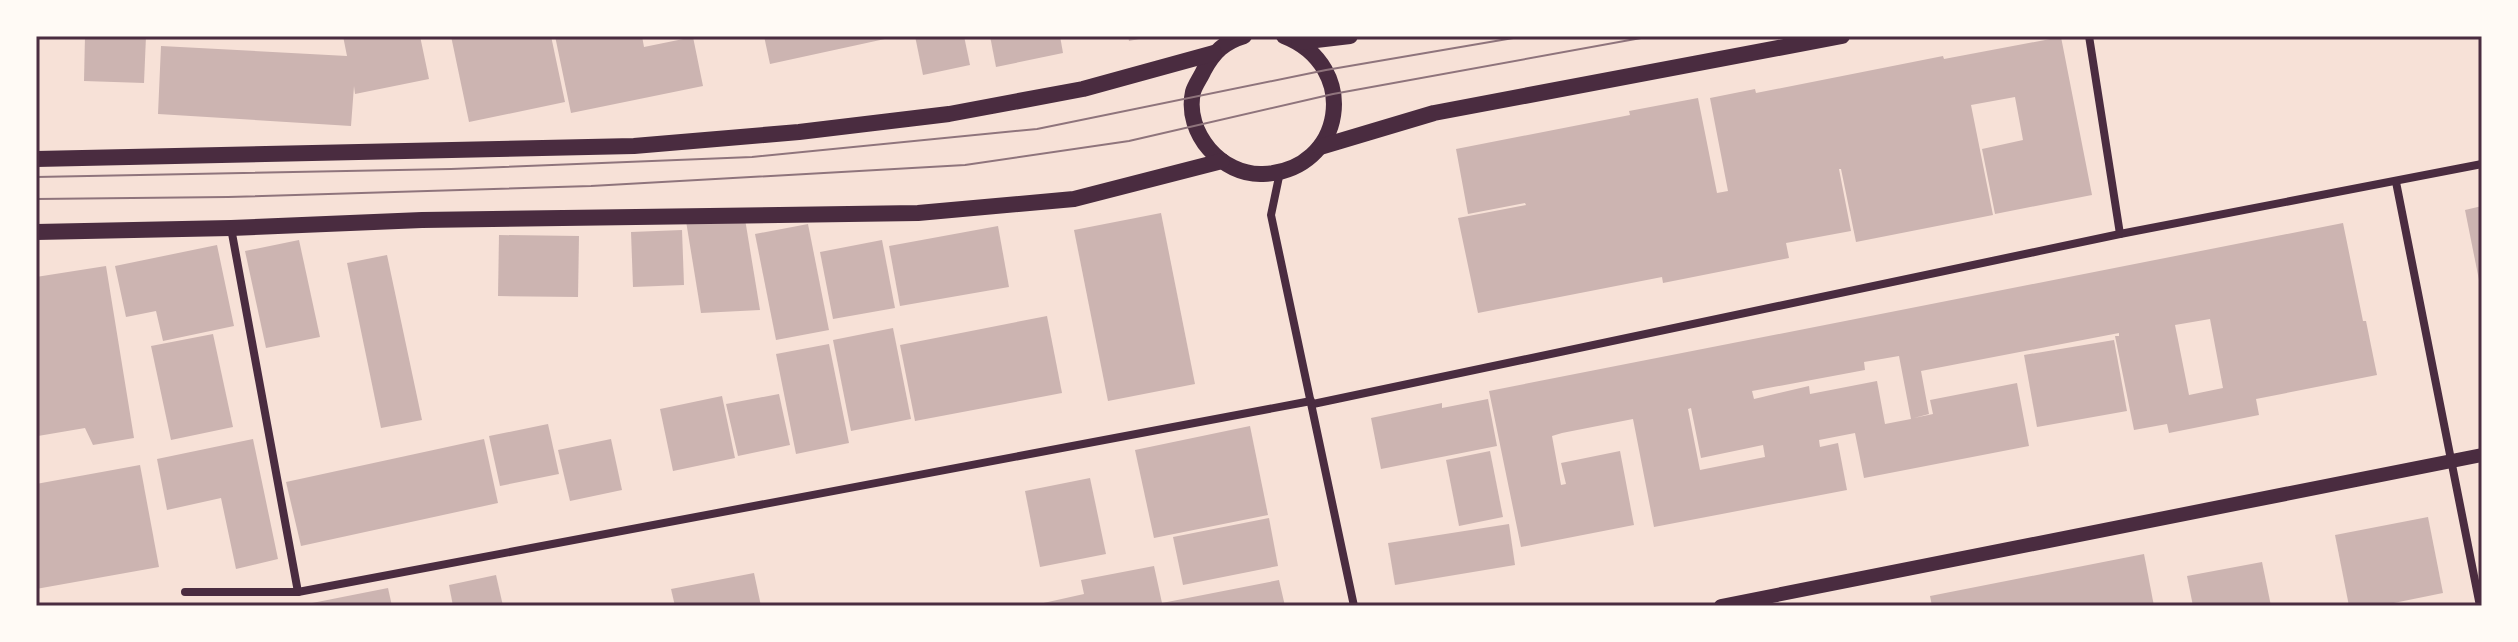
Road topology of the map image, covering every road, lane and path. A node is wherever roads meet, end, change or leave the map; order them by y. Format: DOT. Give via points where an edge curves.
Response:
graph roads {
  1 [pos="1244,36"];
  2 [pos="1350,36"];
  3 [pos="1842,36"];
  4 [pos="2089,36"];
  5 [pos="1291,39"];
  6 [pos="1214,53"];
  7 [pos="1320,147"];
  8 [pos="36,159"];
  9 [pos="1222,161"];
  10 [pos="2482,164"];
  11 [pos="1280,172"];
  12 [pos="2396,182"];
  13 [pos="231,228"];
  14 [pos="36,232"];
  15 [pos="2120,234"];
  16 [pos="1312,403"];
  17 [pos="2482,455"];
  18 [pos="2452,462"];
  19 [pos="189,592"];
  20 [pos="298,592"];
  21 [pos="1354,606"];
  22 [pos="1721,606"];
  23 [pos="2480,606"];
  1 -- 6 [label="main road"];
  2 -- 5 [label="main road"];
  3 -- 7 [label="main road" via="1434,113"];
  4 -- 15 [label="street"];
  5 -- 7 [label="main road" via="1315,54 1334,99 1331,125"];
  6 -- 8 [label="main road" via="1083,89 949,114 799,132 634,146"];
  6 -- 9 [label="main road" via="1193,92 1193,115 1200,139"];
  7 -- 11 [label="main road" via="1302,163"];
  9 -- 11 [label="main road" via="1250,173"];
  9 -- 13 [label="main road" via="1074,199 918,213"];
  10 -- 12 [label="street"];
  11 -- 16 [label="street" via="1271,215"];
  12 -- 15 [label="street"];
  12 -- 18 [label="street"];
  13 -- 14 [label="main road"];
  13 -- 20 [label="street"];
  15 -- 16 [label="street"];
  16 -- 20 [label="street"];
  16 -- 21 [label="street"];
  17 -- 18 [label="street"];
  18 -- 22 [label="street"];
  18 -- 23 [label="street"];
  19 -- 20 [label="street"];
}
